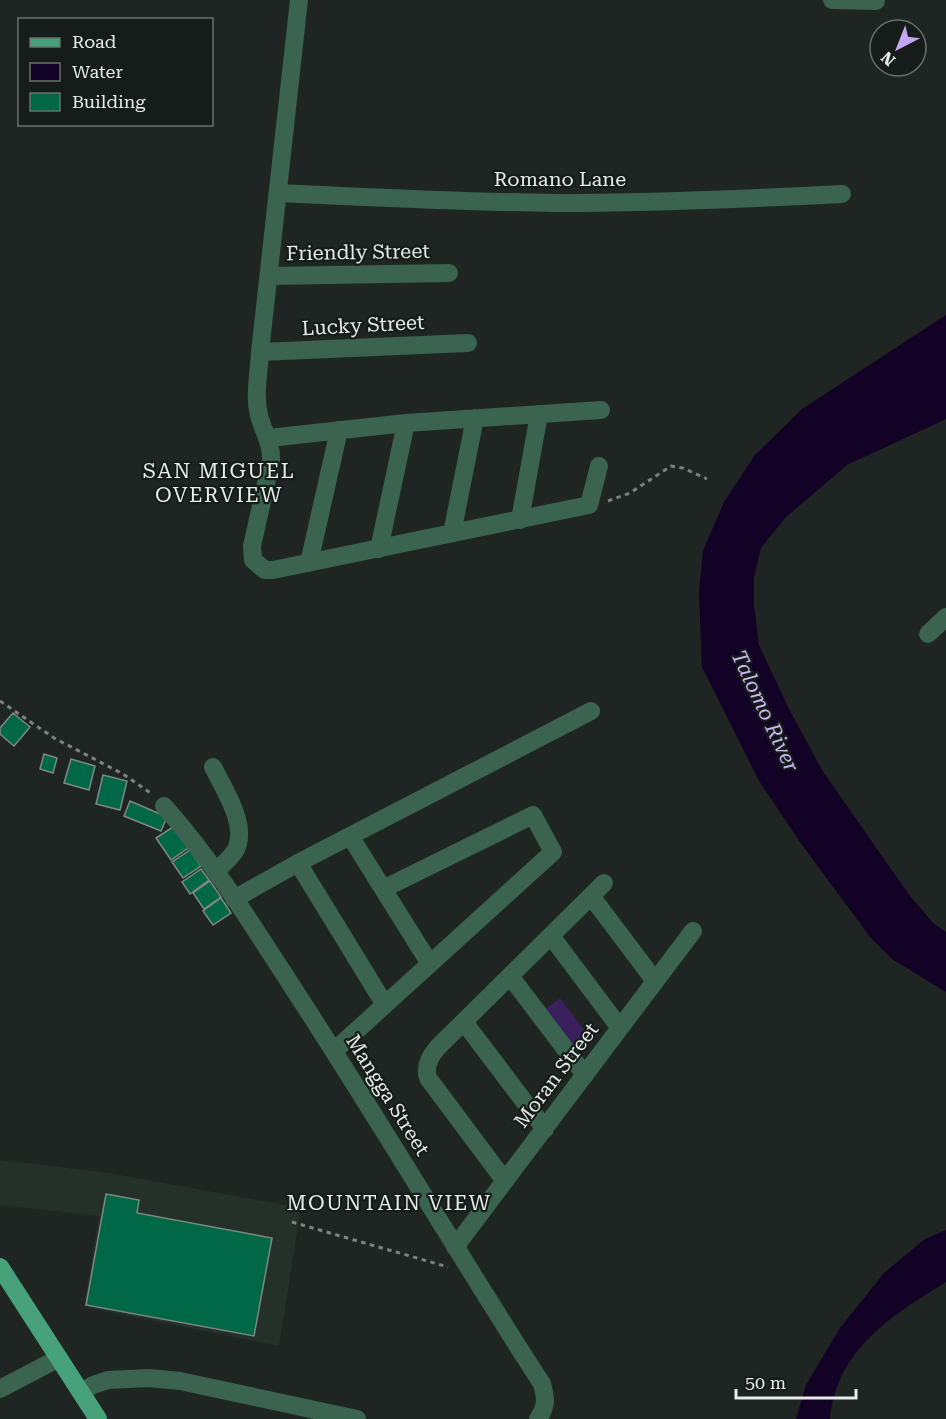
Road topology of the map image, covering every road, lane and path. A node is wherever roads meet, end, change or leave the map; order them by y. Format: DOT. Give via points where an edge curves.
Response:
graph roads {
  1 [pos="299,0"];
  2 [pos="832,0"];
  3 [pos="876,1"];
  4 [pos="278,194"];
  5 [pos="842,194"];
  6 [pos="449,273"];
  7 [pos="269,276"];
  8 [pos="468,343"];
  9 [pos="260,352"];
  10 [pos="601,410"];
  11 [pos="539,414"];
  12 [pos="475,418"];
  13 [pos="406,423"];
  14 [pos="339,430"];
  15 [pos="269,438"];
  16 [pos="599,466"];
  17 [pos="707,479"];
  18 [pos="589,505"];
  19 [pos="520,520"];
  20 [pos="452,533"];
  21 [pos="379,549"];
  22 [pos="309,563"];
  23 [pos="946,617"];
  24 [pos="928,634"];
  25 [pos="0,701"];
  26 [pos="591,711"];
  27 [pos="213,767"];
  28 [pos="164,806"];
  29 [pos="350,836"];
  30 [pos="298,863"];
  31 [pos="215,872"];
  32 [pos="604,883"];
  33 [pos="383,890"];
  34 [pos="591,896"];
  35 [pos="234,898"];
  36 [pos="693,931"];
  37 [pos="551,936"];
  38 [pos="430,964"];
  39 [pos="510,976"];
  40 [pos="655,981"];
  41 [pos="385,1005"];
  42 [pos="464,1022"];
  43 [pos="620,1028"];
  44 [pos="334,1051"];
  45 [pos="585,1075"];
  46 [pos="545,1128"];
  47 [pos="505,1181"];
  48 [pos="292,1222"];
  49 [pos="455,1247"];
  50 [pos="449,1268"];
  51 [pos="1,1271"];
  52 [pos="59,1358"];
  53 [pos="0,1389"];
  54 [pos="82,1392"];
  55 [pos="98,1419"];
  56 [pos="357,1419"];
  57 [pos="538,1419"];
  1 -- 4 [label="street"];
  2 -- 3 [label="street"];
  4 -- 5 [label="street, Romano Lane" via="556,203"];
  4 -- 7 [label="street"];
  6 -- 7 [label="street, Friendly Street"];
  7 -- 9 [label="street"];
  8 -- 9 [label="street, Lucky Street"];
  9 -- 15 [label="street" via="257,401"];
  10 -- 11 [label="street"];
  11 -- 12 [label="street"];
  11 -- 19 [label="street"];
  12 -- 13 [label="street"];
  12 -- 20 [label="street"];
  13 -- 14 [label="street"];
  13 -- 21 [label="street"];
  14 -- 15 [label="street"];
  14 -- 22 [label="street"];
  15 -- 22 [label="street" via="271,461 252,546 253,560 265,570"];
  16 -- 18 [label="street"];
  17 -- 18 [label="path" via="671,466 630,493"];
  18 -- 19 [label="street"];
  19 -- 20 [label="street"];
  20 -- 21 [label="street"];
  21 -- 22 [label="street"];
  23 -- 24 [label="street"];
  25 -- 28 [label="path" via="54,738 140,784"];
  26 -- 29 [label="street"];
  27 -- 31 [label="street" via="239,828 234,852"];
  28 -- 31 [label="street, Mangga Street"];
  29 -- 30 [label="street"];
  29 -- 33 [label="street"];
  30 -- 35 [label="street"];
  30 -- 41 [label="street"];
  31 -- 35 [label="street, Mangga Street"];
  32 -- 34 [label="street"];
  33 -- 38 [label="street"];
  33 -- 38 [label="street" via="533,815 553,852"];
  34 -- 37 [label="street"];
  34 -- 40 [label="street"];
  35 -- 44 [label="street, Mangga Street"];
  36 -- 40 [label="street, Moran Street"];
  37 -- 39 [label="street"];
  37 -- 43 [label="street"];
  38 -- 41 [label="street"];
  39 -- 42 [label="street"];
  39 -- 45 [label="street"];
  40 -- 43 [label="street, Moran Street"];
  41 -- 44 [label="street"];
  42 -- 46 [label="street"];
  42 -- 47 [label="street" via="427,1062 428,1078"];
  43 -- 45 [label="street, Moran Street"];
  44 -- 49 [label="street, Mangga Street"];
  45 -- 46 [label="street, Moran Street"];
  46 -- 47 [label="street, Moran Street"];
  47 -- 49 [label="street, Moran Street"];
  48 -- 50 [label="path"];
  49 -- 57 [label="street, Mangga Street" via="542,1384 546,1398"];
  51 -- 52 [label="main road"];
  52 -- 53 [label="street"];
  52 -- 54 [label="main road"];
  54 -- 55 [label="main road"];
  54 -- 56 [label="street" via="108,1380 180,1381"];
}
